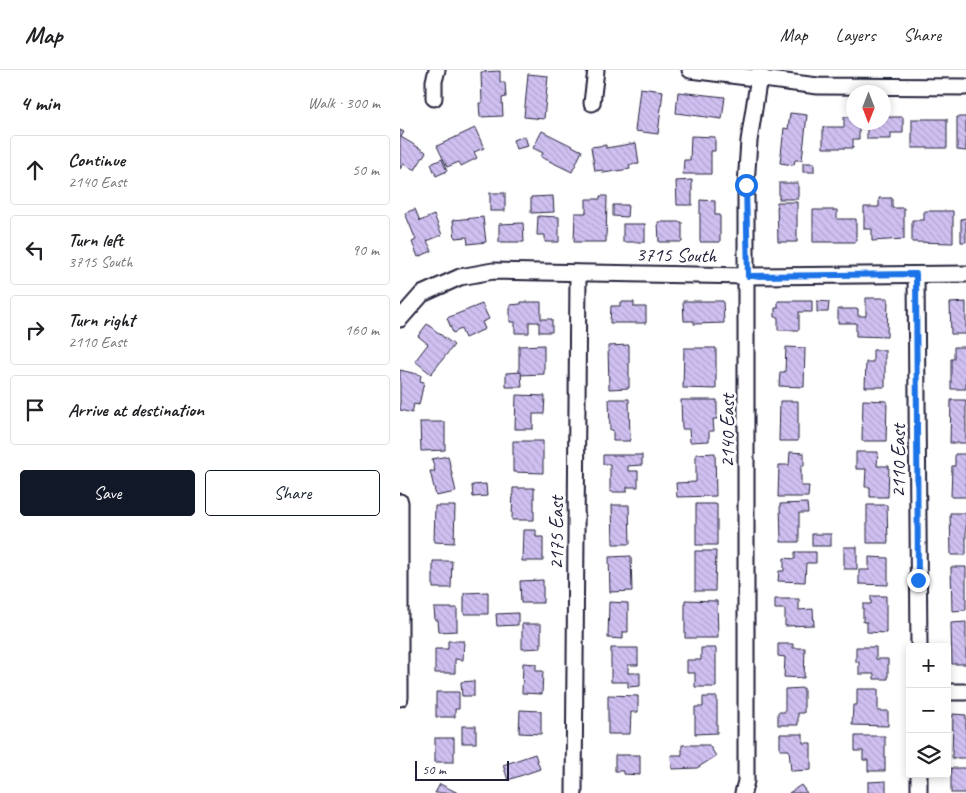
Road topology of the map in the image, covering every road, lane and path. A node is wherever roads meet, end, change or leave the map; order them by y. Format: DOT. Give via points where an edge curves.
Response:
graph roads {
  1 [pos="437,70"];
  2 [pos="596,70"];
  3 [pos="690,70"];
  4 [pos="760,74"];
  5 [pos="966,87"];
  6 [pos="434,98"];
  7 [pos="592,103"];
  8 [pos="578,274"];
  9 [pos="916,274"];
  10 [pos="966,274"];
  11 [pos="748,276"];
  12 [pos="400,319"];
  13 [pos="400,502"];
  14 [pos="919,643"];
  15 [pos="951,692"];
  16 [pos="966,692"];
  17 [pos="400,698"];
  18 [pos="919,778"];
  19 [pos="574,793"];
  20 [pos="743,793"];
  21 [pos="919,793"];
  1 -- 6 [label="street"];
  2 -- 7 [label="street"];
  3 -- 4 [label="street"];
  4 -- 5 [label="street" via="818,86"];
  4 -- 11 [label="street, 2140 East" via="749,141 746,185"];
  8 -- 11 [label="street, 3715 South"];
  8 -- 12 [label="street, 3715 South" via="493,271 460,277 422,294"];
  8 -- 19 [label="street, 2175 East"];
  9 -- 10 [label="street, 3715 South"];
  9 -- 11 [label="street, 3715 South"];
  9 -- 14 [label="street, 2110 East"];
  11 -- 20 [label="street, 2140 East" via="746,781"];
  13 -- 17 [label="street"];
  15 -- 16 [label="street"];
  18 -- 21 [label="street"];
}
